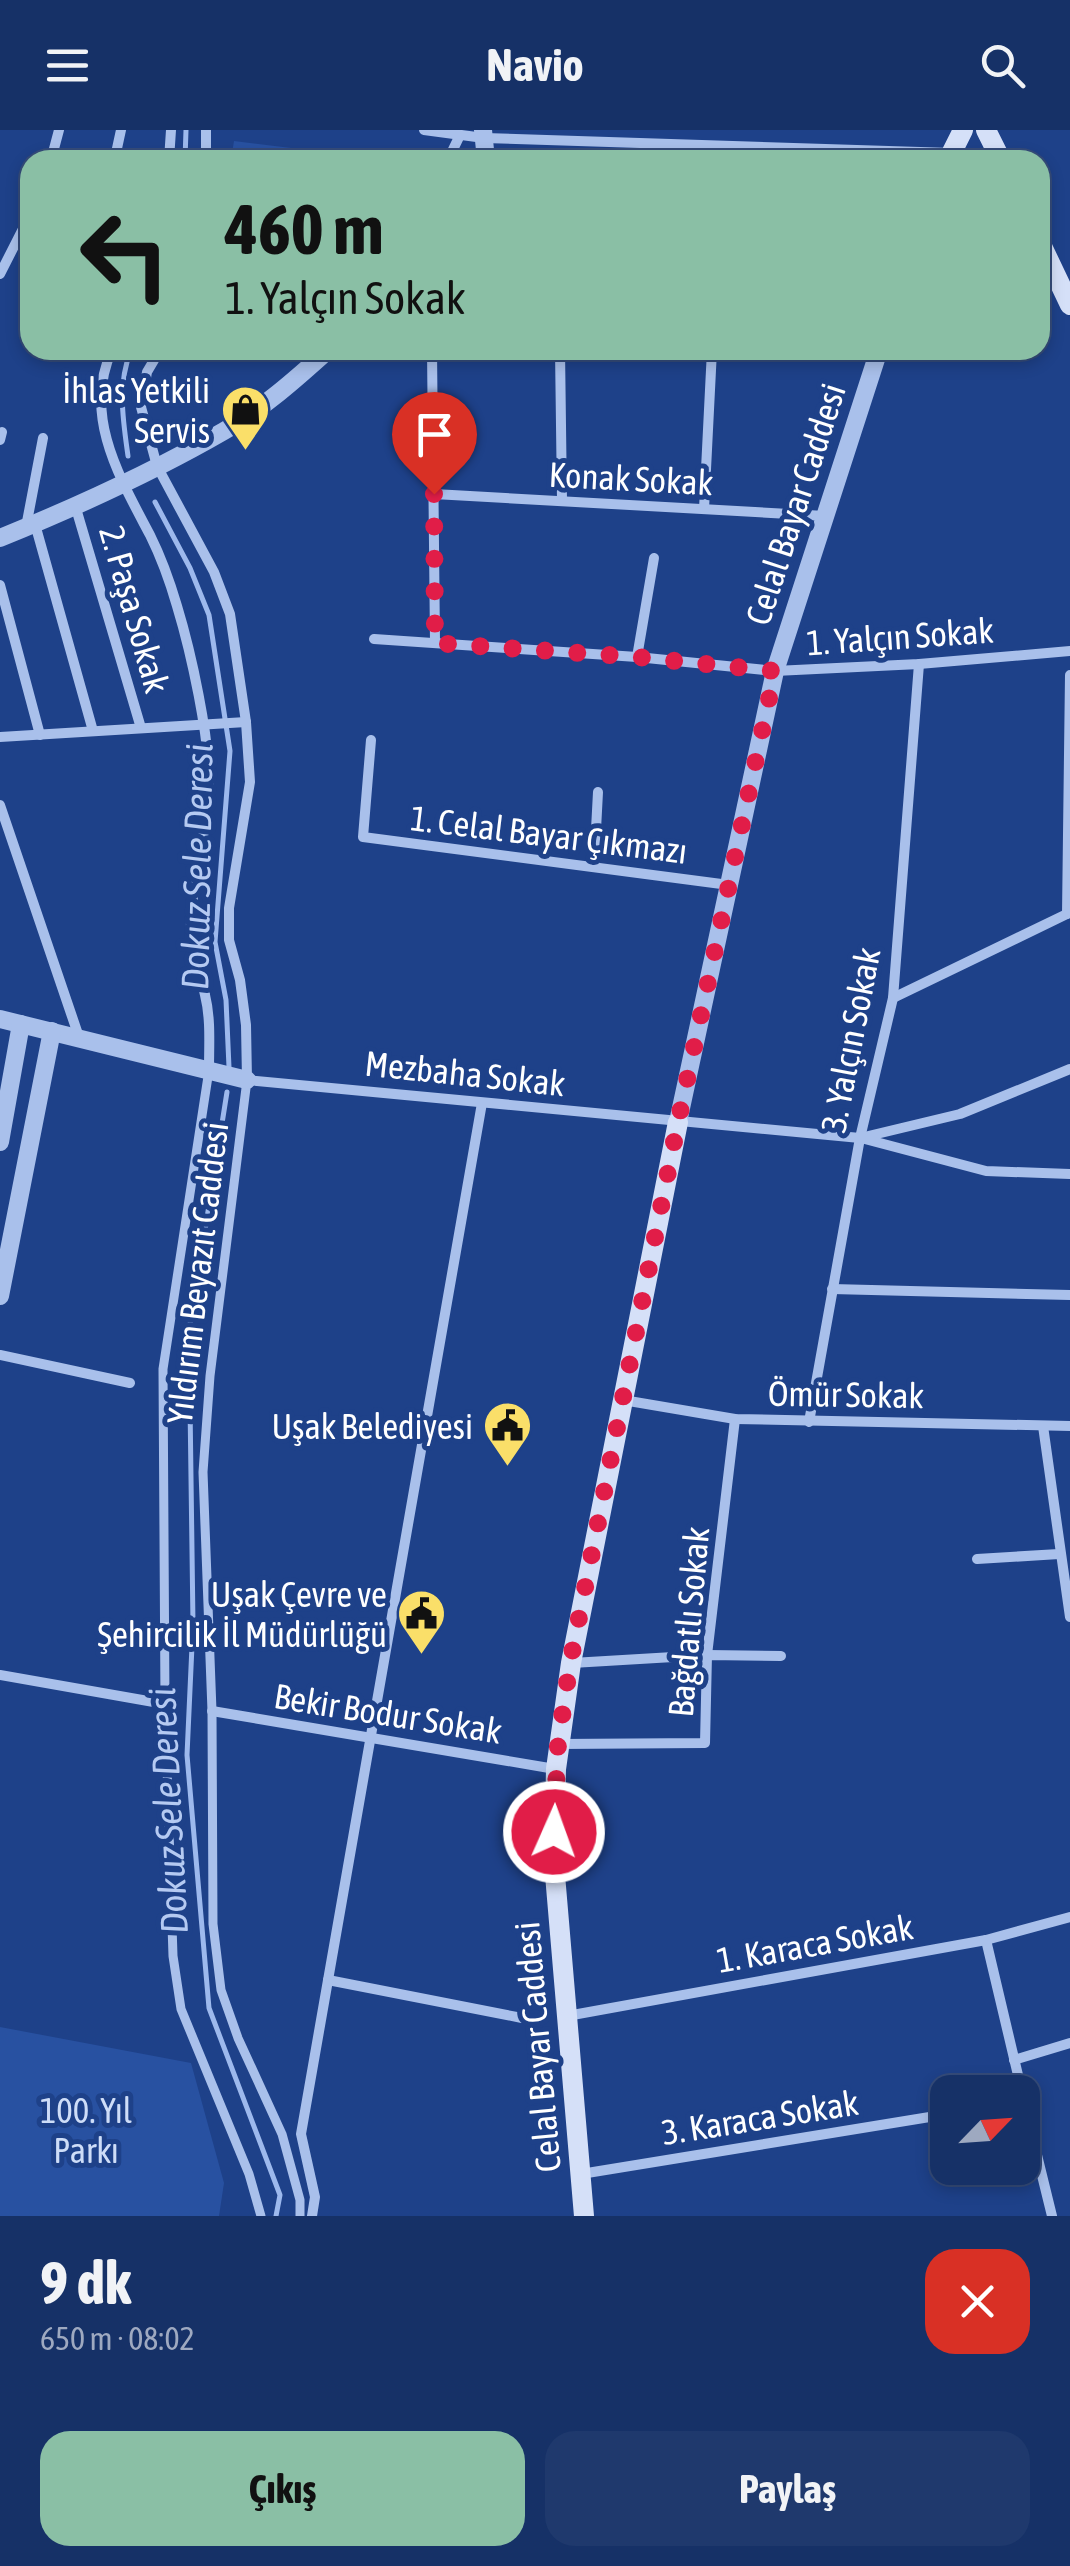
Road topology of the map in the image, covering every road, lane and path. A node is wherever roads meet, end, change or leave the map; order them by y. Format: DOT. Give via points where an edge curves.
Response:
graph roads {
  1 [pos="424,130"];
  2 [pos="627,130"];
  3 [pos="483,134"];
  4 [pos="460,135"];
  5 [pos="560,135"];
  6 [pos="634,143"];
  7 [pos="453,150"];
  8 [pos="804,150"];
  9 [pos="20,235"];
  10 [pos="1050,263"];
  11 [pos="0,274"];
  12 [pos="1070,305"];
  13 [pos="109,360"];
  14 [pos="155,360"];
  15 [pos="317,360"];
  16 [pos="432,360"];
  17 [pos="560,360"];
  18 [pos="712,360"];
  19 [pos="877,360"];
  20 [pos="43,438"];
  21 [pos="157,466"];
  22 [pos="122,484"];
  23 [pos="434,494"];
  24 [pos="562,502"];
  25 [pos="75,506"];
  26 [pos="704,510"];
  27 [pos="825,516"];
  28 [pos="30,526"];
  29 [pos="0,538"];
  30 [pos="654,558"];
  31 [pos="0,585"];
  32 [pos="374,639"];
  33 [pos="435,643"];
  34 [pos="1070,651"];
  35 [pos="637,657"];
  36 [pos="919,664"];
  37 [pos="775,671"];
  38 [pos="1070,675"];
  39 [pos="242,722"];
  40 [pos="202,724"];
  41 [pos="141,728"];
  42 [pos="94,731"];
  43 [pos="40,735"];
  44 [pos="0,737"];
  45 [pos="372,740"];
  46 [pos="598,792"];
  47 [pos="0,806"];
  48 [pos="594,868"];
  49 [pos="728,885"];
  50 [pos="1068,913"];
  51 [pos="893,998"];
  52 [pos="0,1019"];
  53 [pos="21,1024"];
  54 [pos="52,1031"];
  55 [pos="79,1038"];
  56 [pos="1070,1069"];
  57 [pos="209,1070"];
  58 [pos="247,1080"];
  59 [pos="482,1102"];
  60 [pos="678,1122"];
  61 [pos="860,1138"];
  62 [pos="0,1142"];
  63 [pos="1070,1174"];
  64 [pos="832,1289"];
  65 [pos="1070,1295"];
  66 [pos="0,1296"];
  67 [pos="0,1355"];
  68 [pos="130,1383"];
  69 [pos="622,1400"];
  70 [pos="736,1419"];
  71 [pos="809,1422"];
  72 [pos="1043,1426"];
  73 [pos="1070,1426"];
  74 [pos="1059,1554"];
  75 [pos="978,1559"];
  76 [pos="1070,1615"];
  77 [pos="708,1654"];
  78 [pos="781,1656"];
  79 [pos="570,1663"];
  80 [pos="0,1675"];
  81 [pos="165,1704"];
  82 [pos="212,1711"];
  83 [pos="371,1738"];
  84 [pos="558,1744"];
  85 [pos="556,1769"];
  86 [pos="1070,1917"];
  87 [pos="986,1940"];
  88 [pos="328,1980"];
  89 [pos="567,2016"];
  90 [pos="522,2018"];
  91 [pos="1070,2042"];
  92 [pos="1014,2060"];
  93 [pos="1018,2075"];
  94 [pos="930,2117"];
  95 [pos="1040,2167"];
  96 [pos="581,2174"];
  97 [pos="261,2216"];
  98 [pos="300,2216"];
  99 [pos="312,2216"];
  100 [pos="584,2216"];
  101 [pos="1052,2216"];
  1 -- 4 [label="street"];
  2 -- 6 [label="street"];
  3 -- 4 [label="street"];
  3 -- 5 [label="street"];
  4 -- 7 [label="street"];
  5 -- 6 [label="street"];
  6 -- 8 [label="street"];
  9 -- 11 [label="street"];
  10 -- 12 [label="main road"];
  13 -- 22 [label="street" via="99,391"];
  14 -- 21 [label="street, Yıldırım Beyazıt Caddesi" via="141,407"];
  15 -- 21 [label="street" via="227,429"];
  16 -- 23 [label="street"];
  17 -- 24 [label="street"];
  18 -- 26 [label="street"];
  19 -- 27 [label="street, Celal Bayar Caddesi"];
  20 -- 28 [label="street"];
  21 -- 22 [label="street"];
  21 -- 39 [label="street, Yıldırım Beyazıt Caddesi" via="230,614"];
  22 -- 25 [label="street"];
  22 -- 40 [label="street" via="175,600"];
  23 -- 24 [label="street, Konak Sokak"];
  23 -- 33 [label="street"];
  24 -- 26 [label="street, Konak Sokak"];
  25 -- 28 [label="street"];
  25 -- 41 [label="street, 2. Paşa Sokak"];
  26 -- 27 [label="street, Konak Sokak"];
  27 -- 37 [label="street, Celal Bayar Caddesi"];
  28 -- 29 [label="street"];
  28 -- 42 [label="street"];
  30 -- 35 [label="street"];
  31 -- 43 [label="street"];
  32 -- 33 [label="street, 1. Yalçın Sokak"];
  33 -- 35 [label="street, 1. Yalçın Sokak"];
  34 -- 36 [label="street, 1. Yalçın Sokak"];
  35 -- 37 [label="street, 1. Yalçın Sokak"];
  36 -- 37 [label="street, 1. Yalçın Sokak"];
  36 -- 51 [label="street, 3. Yalçın Sokak"];
  37 -- 49 [label="street, Celal Bayar Caddesi"];
  38 -- 50 [label="street"];
  39 -- 40 [label="street"];
  39 -- 58 [label="street, Yıldırım Beyazıt Caddesi" via="250,782 229,940 244,1010"];
  40 -- 41 [label="street"];
  40 -- 57 [label="street" via="210,782 191,938 206,1000"];
  41 -- 42 [label="street"];
  42 -- 43 [label="street"];
  43 -- 44 [label="street"];
  45 -- 48 [label="street, 1. Celal Bayar Çıkmazı" via="363,837"];
  46 -- 48 [label="street"];
  47 -- 55 [label="street"];
  48 -- 49 [label="street, 1. Celal Bayar Çıkmazı"];
  49 -- 60 [label="street, Celal Bayar Caddesi"];
  50 -- 51 [label="street"];
  51 -- 61 [label="street, 3. Yalçın Sokak"];
  52 -- 53 [label="street"];
  53 -- 54 [label="street"];
  53 -- 62 [label="street"];
  54 -- 55 [label="street"];
  54 -- 66 [label="street"];
  55 -- 57 [label="street"];
  56 -- 61 [label="street" via="960,1114"];
  57 -- 58 [label="street"];
  57 -- 81 [label="street, Yıldırım Beyazıt Caddesi" via="162,1370"];
  58 -- 59 [label="street, Mezbaha Sokak"];
  58 -- 82 [label="street, Yıldırım Beyazıt Caddesi" via="203,1472"];
  59 -- 60 [label="street, Mezbaha Sokak"];
  59 -- 83 [label="street"];
  60 -- 61 [label="street, Mezbaha Sokak"];
  60 -- 69 [label="main road, Celal Bayar Caddesi"];
  61 -- 63 [label="street" via="986,1171"];
  61 -- 64 [label="street, 3. Yalçın Sokak"];
  64 -- 65 [label="street"];
  64 -- 71 [label="street, 3. Yalçın Sokak"];
  67 -- 68 [label="street"];
  69 -- 70 [label="street, Ömür Sokak"];
  69 -- 79 [label="main road, Celal Bayar Caddesi"];
  70 -- 71 [label="street, Ömür Sokak"];
  70 -- 77 [label="street, Bağdatlı Sokak"];
  71 -- 72 [label="street, Ömür Sokak"];
  72 -- 73 [label="street, Ömür Sokak"];
  72 -- 74 [label="street"];
  74 -- 75 [label="street"];
  74 -- 76 [label="street"];
  77 -- 78 [label="street"];
  77 -- 79 [label="street"];
  77 -- 84 [label="street, Bağdatlı Sokak" via="705,1743"];
  79 -- 84 [label="main road, Celal Bayar Caddesi"];
  80 -- 81 [label="street"];
  81 -- 97 [label="street, Yıldırım Beyazıt Caddesi" via="173,1956 181,2009"];
  82 -- 83 [label="street, Bekir Bodur Sokak"];
  82 -- 98 [label="street, Yıldırım Beyazıt Caddesi" via="213,1924 221,1990 282,2134"];
  83 -- 85 [label="street, Bekir Bodur Sokak"];
  83 -- 88 [label="street"];
  84 -- 85 [label="main road, Celal Bayar Caddesi"];
  85 -- 89 [label="main road, Celal Bayar Caddesi" via="554,1863"];
  86 -- 87 [label="street, 1. Karaca Sokak"];
  87 -- 89 [label="street, 1. Karaca Sokak"];
  87 -- 92 [label="street"];
  88 -- 90 [label="street"];
  88 -- 99 [label="street" via="300,2134"];
  89 -- 96 [label="main road, Celal Bayar Caddesi"];
  91 -- 92 [label="street"];
  92 -- 93 [label="street"];
  94 -- 96 [label="street, 3. Karaca Sokak"];
  95 -- 101 [label="street"];
  96 -- 100 [label="main road, Celal Bayar Caddesi"];
}
